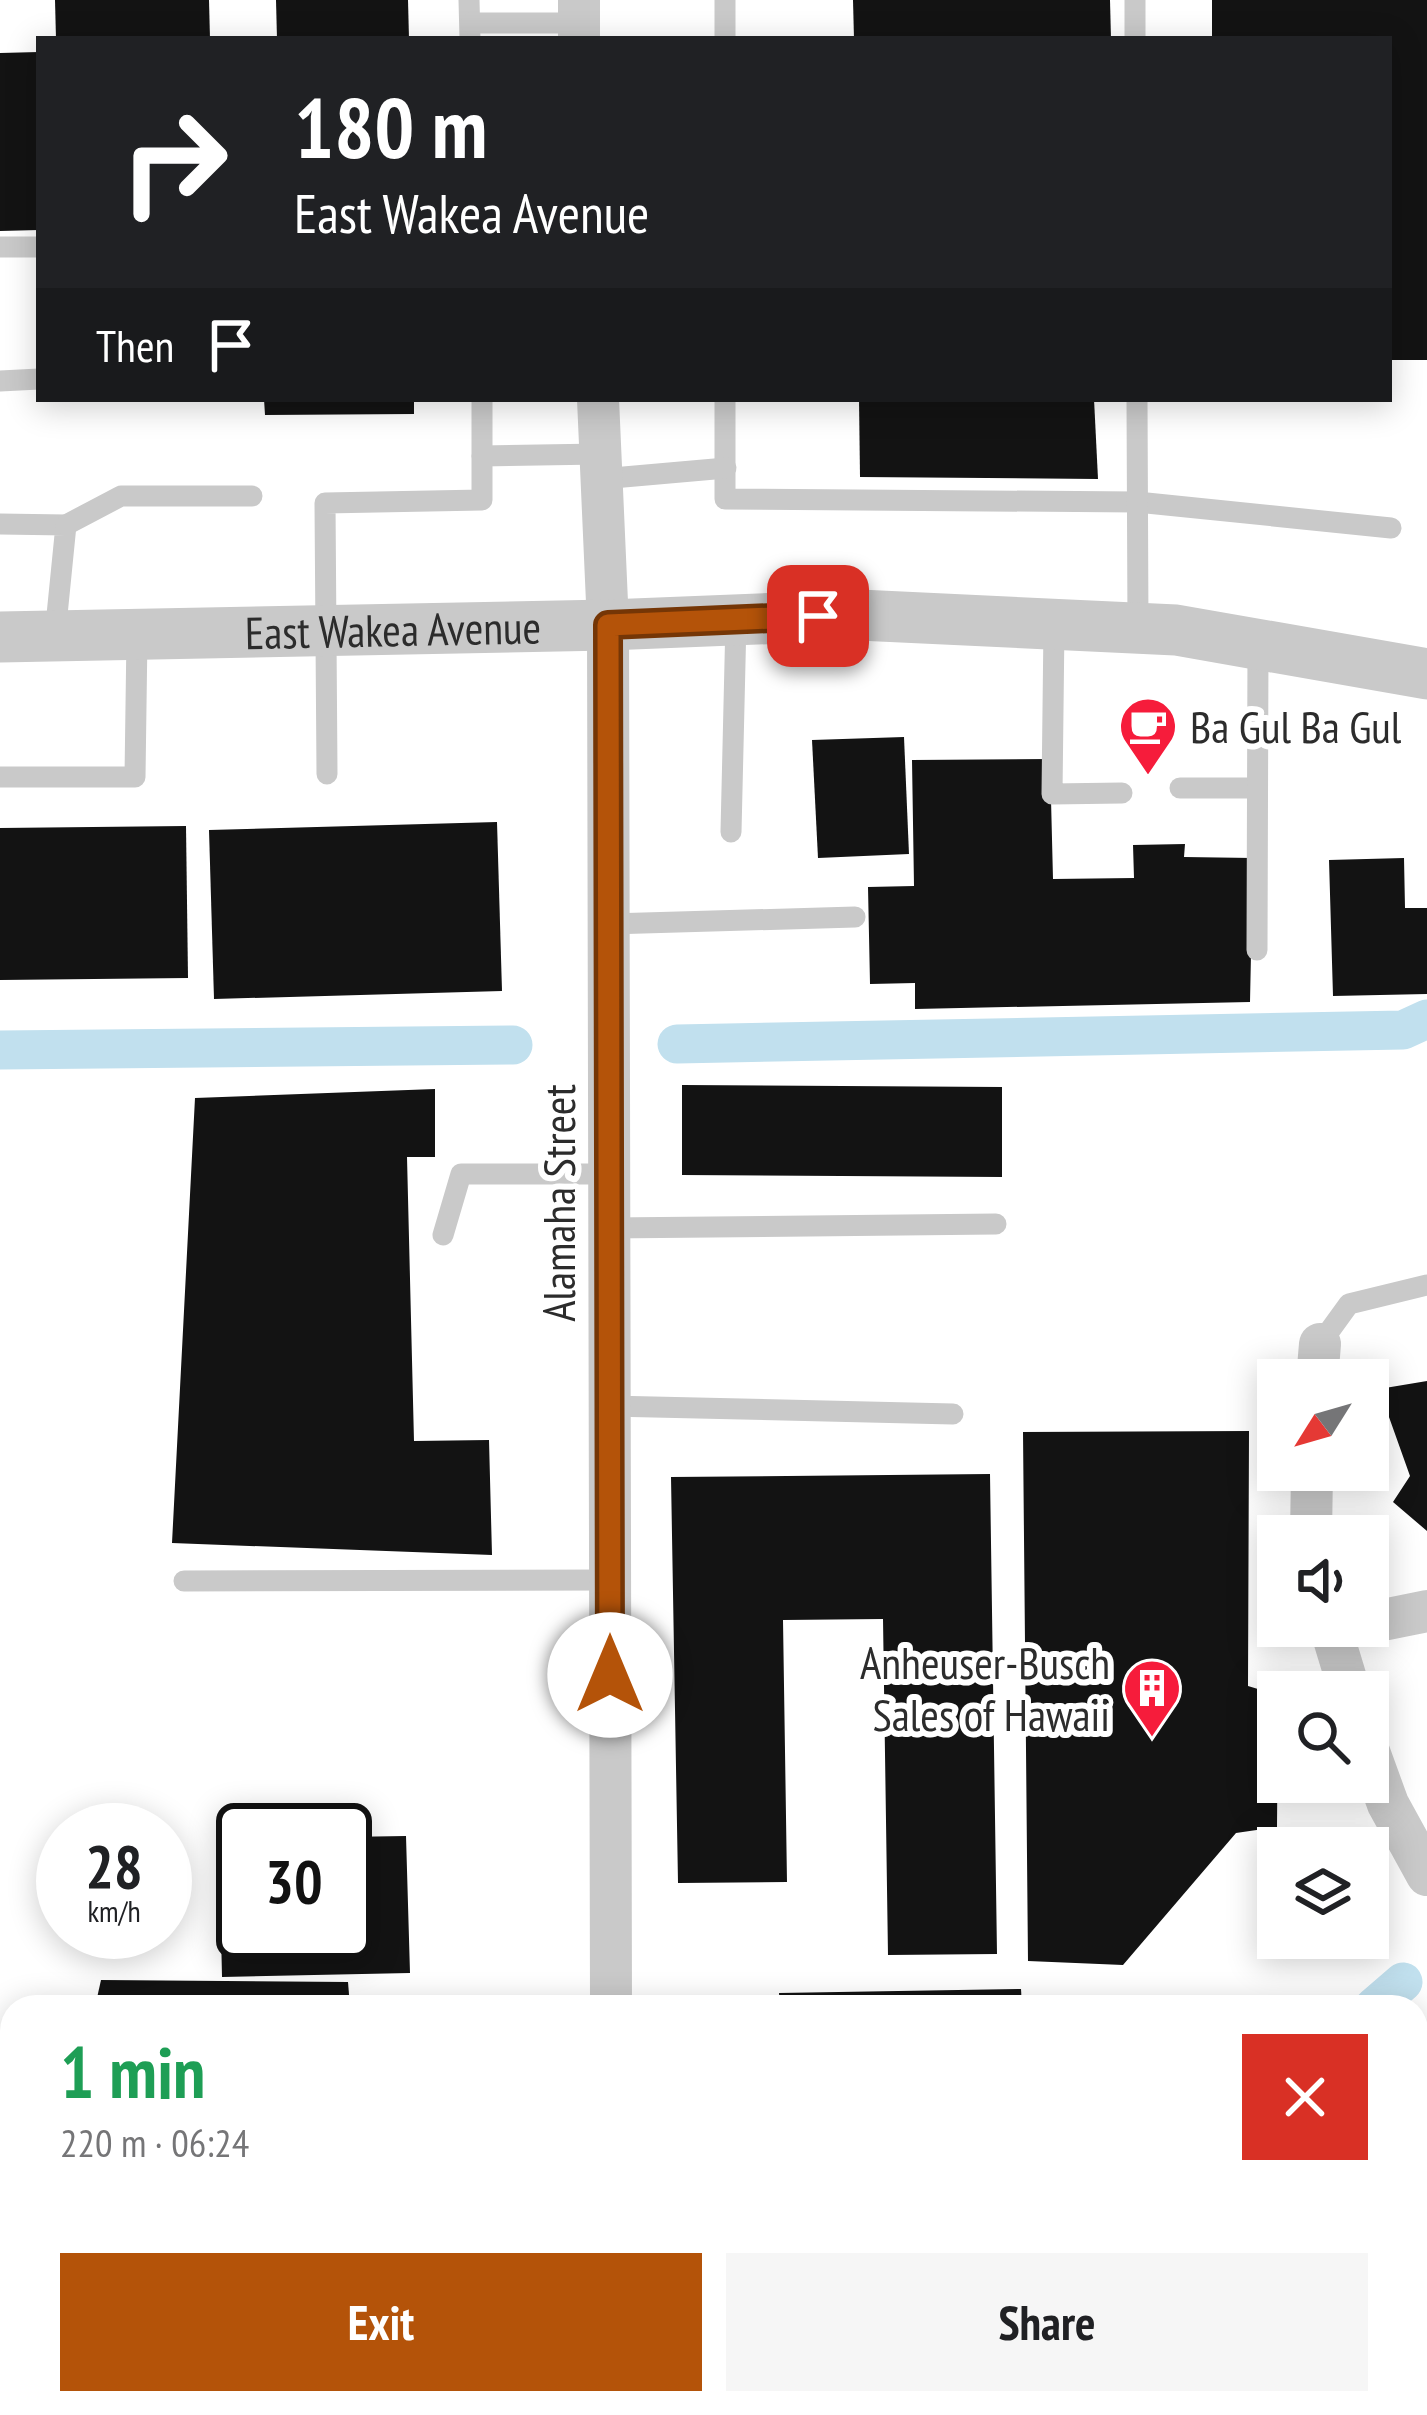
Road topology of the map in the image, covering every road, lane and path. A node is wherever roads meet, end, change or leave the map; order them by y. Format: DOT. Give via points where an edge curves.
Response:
graph roads {
  1 [pos="469,0"];
  2 [pos="725,0"];
  3 [pos="1135,0"];
  4 [pos="579,21"];
  5 [pos="470,31"];
  6 [pos="725,36"];
  7 [pos="1135,36"];
  8 [pos="36,247"];
  9 [pos="0,248"];
  10 [pos="36,380"];
  11 [pos="0,381"];
  12 [pos="482,402"];
  13 [pos="598,402"];
  14 [pos="725,402"];
  15 [pos="1137,402"];
  16 [pos="482,457"];
  17 [pos="601,467"];
  18 [pos="725,468"];
  19 [pos="253,496"];
  20 [pos="1137,502"];
  21 [pos="0,524"];
  22 [pos="66,525"];
  23 [pos="1391,529"];
  24 [pos="736,620"];
  25 [pos="1054,624"];
  26 [pos="608,625"];
  27 [pos="1138,628"];
  28 [pos="326,631"];
  29 [pos="137,634"];
  30 [pos="55,636"];
  31 [pos="0,637"];
  32 [pos="1258,644"];
  33 [pos="1427,674"];
  34 [pos="327,775"];
  35 [pos="0,777"];
  36 [pos="1180,788"];
  37 [pos="1257,788"];
  38 [pos="1122,794"];
  39 [pos="731,832"];
  40 [pos="855,917"];
  41 [pos="608,924"];
  42 [pos="1257,950"];
  43 [pos="609,1174"];
  44 [pos="996,1224"];
  45 [pos="609,1228"];
  46 [pos="443,1235"];
  47 [pos="1427,1285"];
  48 [pos="1320,1359"];
  49 [pos="609,1406"];
  50 [pos="953,1414"];
  51 [pos="610,1580"];
  52 [pos="184,1581"];
  53 [pos="1427,1611"];
  54 [pos="1389,1618"];
  55 [pos="1388,1803"];
  56 [pos="1427,1875"];
  57 [pos="611,1995"];
  1 -- 5 [label="lane"];
  2 -- 6 [label="lane"];
  3 -- 7 [label="lane"];
  4 -- 5 [label="lane"];
  8 -- 9 [label="lane"];
  10 -- 11 [label="lane"];
  12 -- 16 [label="lane"];
  13 -- 17 [label="street, Alamaha Street"];
  14 -- 18 [label="lane"];
  15 -- 20 [label="lane"];
  16 -- 17 [label="lane"];
  16 -- 28 [label="lane" via="482,500 325,502"];
  17 -- 18 [label="lane"];
  17 -- 26 [label="street, Alamaha Street"];
  18 -- 20 [label="lane" via="725,499"];
  19 -- 22 [label="lane" via="121,496"];
  20 -- 23 [label="lane"];
  20 -- 27 [label="lane"];
  21 -- 22 [label="lane"];
  22 -- 30 [label="lane"];
  24 -- 25 [label="street, East Wakea Avenue" via="859,615"];
  24 -- 26 [label="street, East Wakea Avenue"];
  24 -- 39 [label="lane"];
  25 -- 27 [label="street, East Wakea Avenue"];
  25 -- 38 [label="lane" via="1052,794"];
  26 -- 28 [label="street, East Wakea Avenue"];
  26 -- 41 [label="street, Alamaha Street"];
  27 -- 32 [label="street, East Wakea Avenue"];
  28 -- 29 [label="street, East Wakea Avenue"];
  28 -- 34 [label="lane"];
  29 -- 30 [label="street, East Wakea Avenue"];
  29 -- 35 [label="lane" via="134,777"];
  30 -- 31 [label="street, East Wakea Avenue"];
  32 -- 33 [label="street, East Wakea Avenue"];
  32 -- 37 [label="lane"];
  36 -- 37 [label="lane"];
  37 -- 42 [label="lane"];
  40 -- 41 [label="lane"];
  41 -- 43 [label="street, Alamaha Street"];
  43 -- 45 [label="street, Alamaha Street"];
  43 -- 46 [label="lane" via="461,1174"];
  44 -- 45 [label="lane"];
  45 -- 49 [label="street, Alamaha Street"];
  47 -- 48 [label="lane" via="1349,1304"];
  49 -- 50 [label="lane"];
  49 -- 51 [label="street, Alamaha Street"];
  51 -- 52 [label="lane"];
  51 -- 57 [label="street, Alamaha Street"];
  53 -- 54 [label="street"];
  55 -- 56 [label="street"];
}
